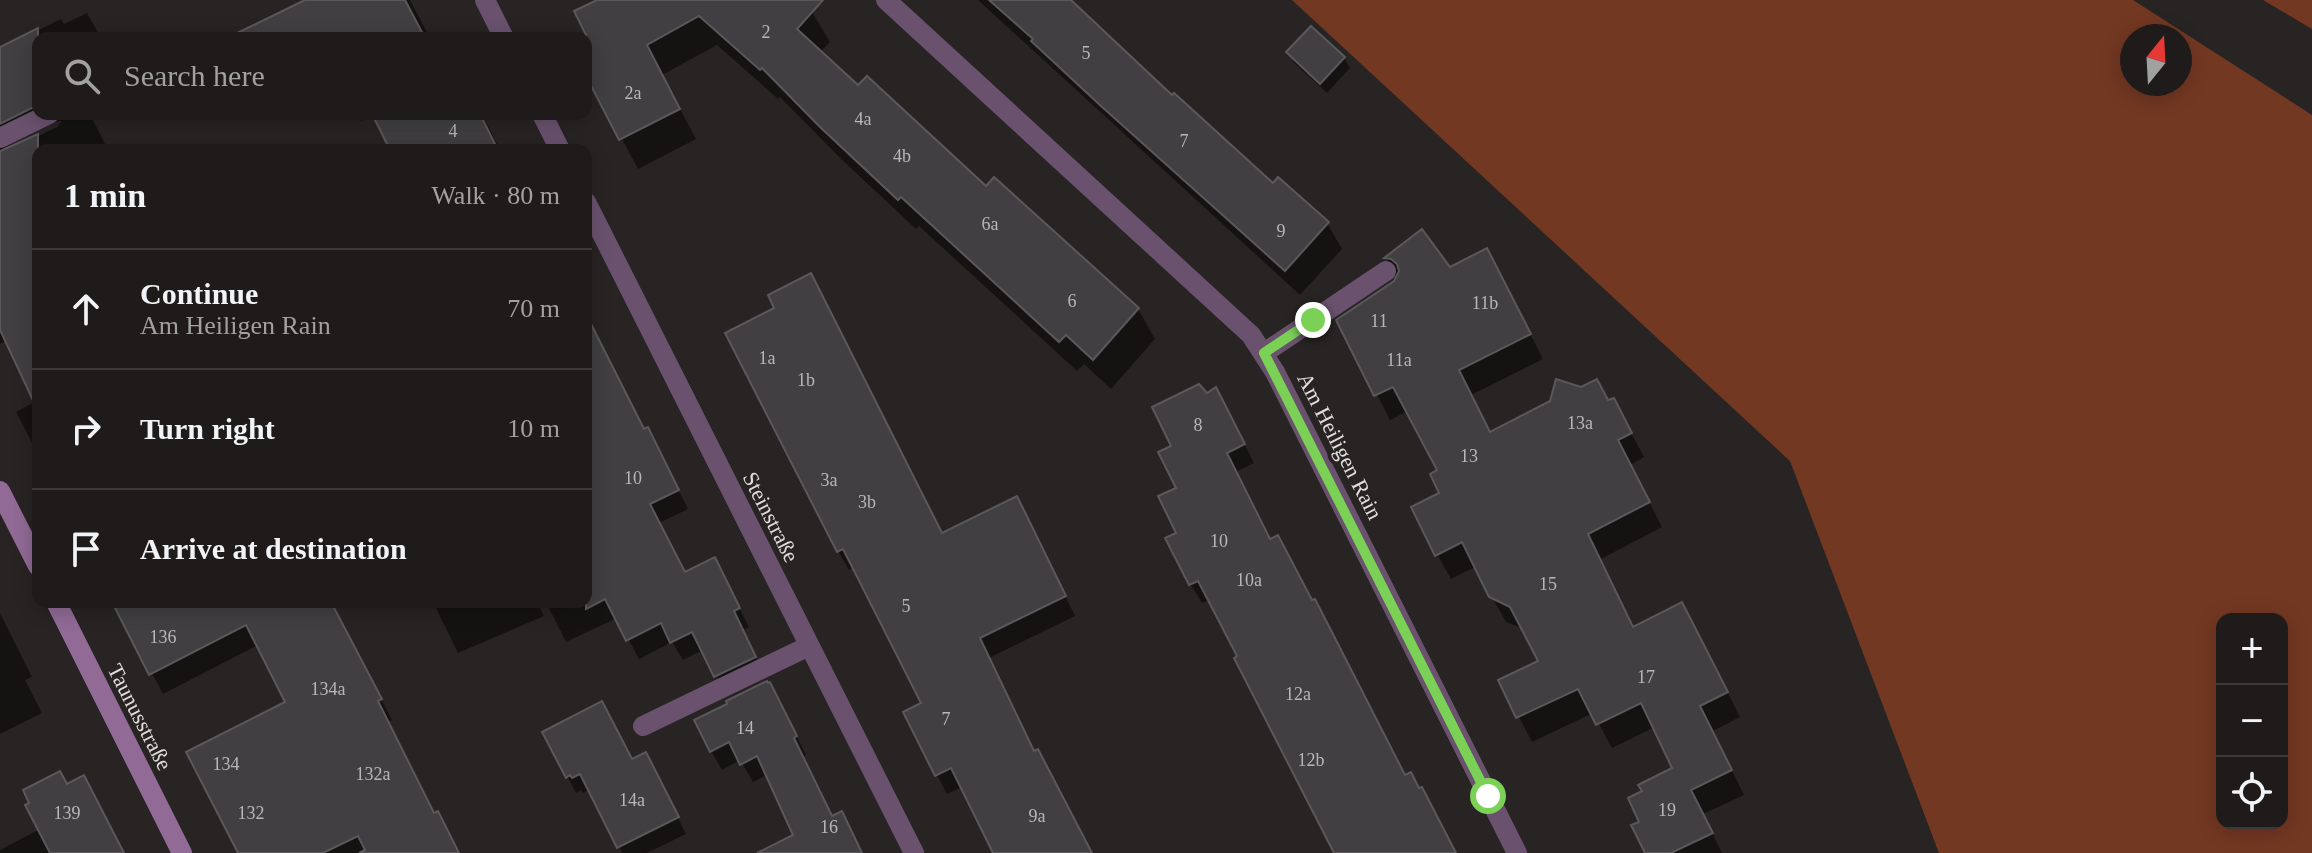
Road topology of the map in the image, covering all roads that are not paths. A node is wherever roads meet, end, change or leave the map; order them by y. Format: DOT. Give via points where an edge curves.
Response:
graph roads {
  1 [pos="886,0"];
  2 [pos="489,1"];
  3 [pos="502,32"];
  4 [pos="37,120"];
  5 [pos="545,120"];
  6 [pos="0,138"];
  7 [pos="557,144"];
  8 [pos="592,214"];
  9 [pos="1386,271"];
  10 [pos="1264,353"];
  11 [pos="0,491"];
  12 [pos="32,554"];
  13 [pos="59,608"];
  14 [pos="809,646"];
  15 [pos="643,726"];
  16 [pos="182,853"];
  17 [pos="914,853"];
  18 [pos="1517,853"];
  1 -- 10 [label="street, Am Heiligen Rain" via="1251,335"];
  2 -- 3 [label="street"];
  4 -- 6 [label="street"];
  5 -- 7 [label="street"];
  8 -- 14 [label="street, Steinstraße"];
  9 -- 10 [label="street"];
  10 -- 18 [label="street, Am Heiligen Rain"];
  11 -- 12 [label="street"];
  13 -- 16 [label="street, Taunusstraße"];
  14 -- 15 [label="street"];
  14 -- 17 [label="street, Steinstraße"];
}
